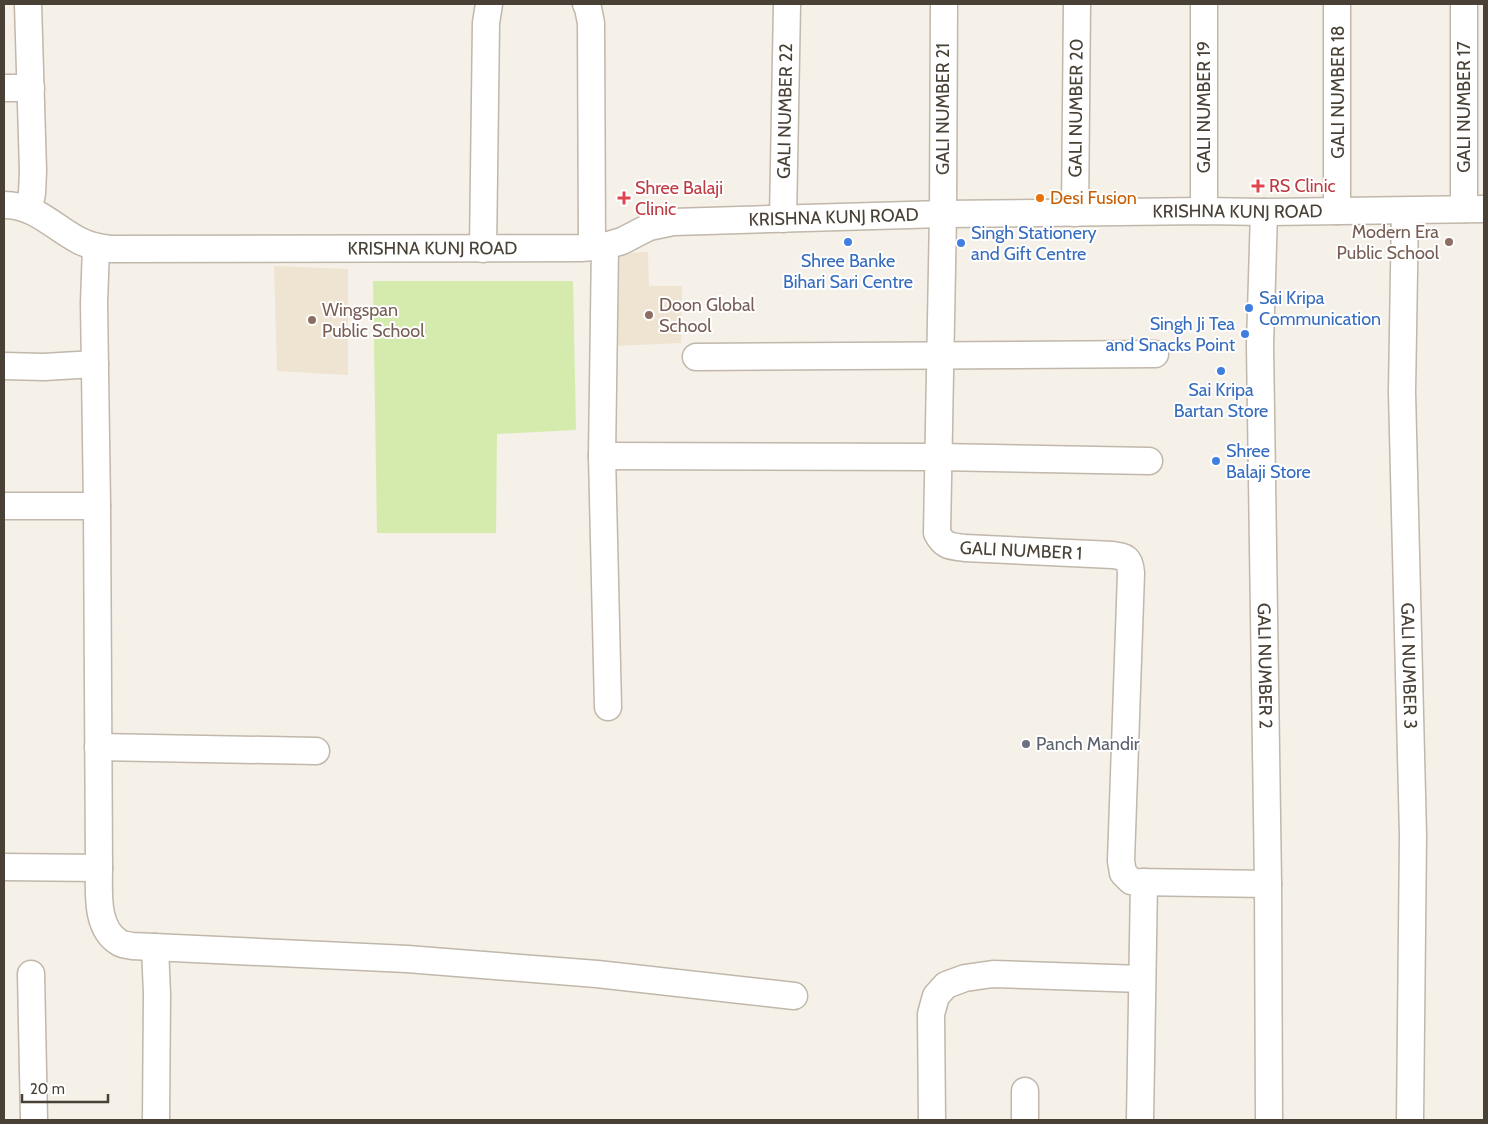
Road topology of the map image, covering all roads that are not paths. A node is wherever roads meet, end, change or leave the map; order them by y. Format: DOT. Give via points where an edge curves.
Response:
graph roads {
  1 [pos="28,4"];
  2 [pos="489,4"];
  3 [pos="586,4"];
  4 [pos="787,4"];
  5 [pos="944,4"];
  6 [pos="1077,4"];
  7 [pos="1204,4"];
  8 [pos="1337,4"];
  9 [pos="1464,4"];
  10 [pos="4,88"];
  11 [pos="31,88"];
  12 [pos="16,207"];
  13 [pos="1474,209"];
  14 [pos="1204,211"];
  15 [pos="1337,211"];
  16 [pos="1405,211"];
  17 [pos="1264,212"];
  18 [pos="1075,213"];
  19 [pos="943,214"];
  20 [pos="783,219"];
  21 [pos="96,247"];
  22 [pos="598,247"];
  23 [pos="483,248"];
  24 [pos="1155,354"];
  25 [pos="940,356"];
  26 [pos="696,357"];
  27 [pos="95,364"];
  28 [pos="4,366"];
  29 [pos="602,456"];
  30 [pos="938,457"];
  31 [pos="1149,461"];
  32 [pos="4,506"];
  33 [pos="97,506"];
  34 [pos="608,706"];
  35 [pos="98,747"];
  36 [pos="316,751"];
  37 [pos="4,867"];
  38 [pos="99,868"];
  39 [pos="1144,882"];
  40 [pos="1268,884"];
  41 [pos="155,947"];
  42 [pos="31,974"];
  43 [pos="1142,979"];
  44 [pos="794,996"];
  45 [pos="1025,1091"];
  46 [pos="34,1120"];
  47 [pos="156,1120"];
  48 [pos="932,1120"];
  49 [pos="1025,1120"];
  50 [pos="1140,1120"];
  51 [pos="1269,1120"];
  52 [pos="1410,1120"];
  1 -- 11 [label="street"];
  2 -- 23 [label="street" via="486,23"];
  3 -- 22 [label="street" via="591,23"];
  4 -- 20 [label="street, GALI NUMBER 22"];
  5 -- 19 [label="street, GALI NUMBER 21"];
  6 -- 18 [label="street, GALI NUMBER 20"];
  7 -- 14 [label="street, GALI NUMBER 19"];
  8 -- 15 [label="street, GALI NUMBER 18"];
  9 -- 13 [label="street, GALI NUMBER 17"];
  10 -- 11 [label="street"];
  11 -- 12 [label="street" via="32,193"];
  12 -- 21 [label="street, KRISHNA KUNJ ROAD"];
  13 -- 16 [label="street, KRISHNA KUNJ ROAD"];
  14 -- 17 [label="street, KRISHNA KUNJ ROAD"];
  14 -- 18 [label="street, KRISHNA KUNJ ROAD"];
  15 -- 16 [label="street, KRISHNA KUNJ ROAD"];
  15 -- 17 [label="street, KRISHNA KUNJ ROAD"];
  16 -- 52 [label="street, GALI NUMBER 3" via="1402,392 1413,835"];
  17 -- 40 [label="street, GALI NUMBER 2" via="1260,345"];
  18 -- 19 [label="street, KRISHNA KUNJ ROAD"];
  19 -- 20 [label="street, KRISHNA KUNJ ROAD"];
  19 -- 25 [label="street, GALI NUMBER 1"];
  20 -- 22 [label="street, KRISHNA KUNJ ROAD" via="673,222"];
  21 -- 23 [label="street, KRISHNA KUNJ ROAD"];
  21 -- 27 [label="street"];
  22 -- 23 [label="street, KRISHNA KUNJ ROAD"];
  22 -- 29 [label="street"];
  24 -- 25 [label="street"];
  25 -- 26 [label="street"];
  25 -- 30 [label="street, GALI NUMBER 1"];
  27 -- 28 [label="street"];
  27 -- 33 [label="street"];
  29 -- 30 [label="street"];
  29 -- 34 [label="street"];
  30 -- 31 [label="street"];
  30 -- 39 [label="street, GALI NUMBER 1" via="937,533 946,544 965,548 1113,555 1128,560 1131,590 1122,861 1127,878"];
  32 -- 33 [label="street"];
  33 -- 35 [label="street"];
  35 -- 36 [label="street"];
  35 -- 38 [label="street"];
  37 -- 38 [label="street"];
  38 -- 41 [label="street" via="102,918 109,933 126,945"];
  39 -- 40 [label="street"];
  39 -- 43 [label="street"];
  40 -- 51 [label="street, GALI NUMBER 2"];
  41 -- 44 [label="street" via="416,960 597,974"];
  41 -- 47 [label="street"];
  42 -- 46 [label="street"];
  43 -- 48 [label="street" via="993,974 946,985 936,996 931,1014"];
  43 -- 50 [label="street"];
  45 -- 49 [label="street"];
}
